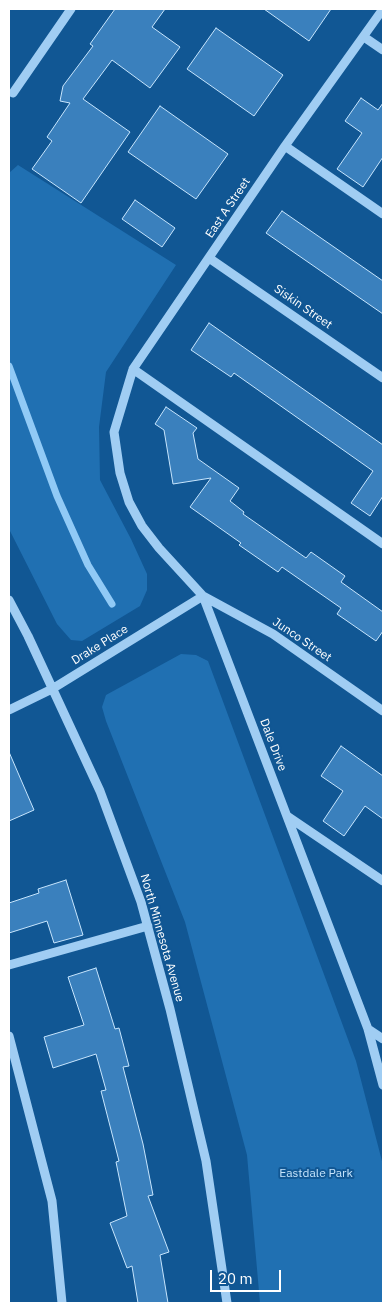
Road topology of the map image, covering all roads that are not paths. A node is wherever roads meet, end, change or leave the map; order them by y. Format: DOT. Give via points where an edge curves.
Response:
graph roads {
  1 [pos="71,9"];
  2 [pos="383,9"];
  3 [pos="364,37"];
  4 [pos="383,50"];
  5 [pos="13,93"];
  6 [pos="285,146"];
  7 [pos="383,214"];
  8 [pos="209,258"];
  9 [pos="133,369"];
  10 [pos="383,378"];
  11 [pos="114,432"];
  12 [pos="383,544"];
  13 [pos="203,596"];
  14 [pos="9,600"];
  15 [pos="52,689"];
  16 [pos="9,710"];
  17 [pos="383,711"];
  18 [pos="287,816"];
  19 [pos="383,881"];
  20 [pos="148,926"];
  21 [pos="9,965"];
  22 [pos="368,1029"];
  23 [pos="9,1036"];
  24 [pos="383,1039"];
  25 [pos="383,1085"];
  26 [pos="62,1303"];
  27 [pos="227,1303"];
  1 -- 5 [label="street"];
  2 -- 3 [label="street, East A Street"];
  3 -- 4 [label="street"];
  3 -- 6 [label="street, East A Street"];
  6 -- 7 [label="street"];
  6 -- 8 [label="street, East A Street"];
  8 -- 9 [label="street, East A Street"];
  8 -- 10 [label="street, Siskin Street"];
  9 -- 11 [label="street, East A Street"];
  9 -- 12 [label="street"];
  11 -- 13 [label="street, Dale Drive" via="120,473 129,502 159,548"];
  13 -- 15 [label="street, Drake Place"];
  13 -- 17 [label="street, Junco Street" via="273,634"];
  13 -- 18 [label="street, Dale Drive"];
  14 -- 15 [label="street, North Minnesota Avenue"];
  15 -- 16 [label="street, Drake Place"];
  15 -- 20 [label="street, North Minnesota Avenue" via="100,791"];
  18 -- 19 [label="street"];
  18 -- 22 [label="street, Dale Drive"];
  20 -- 21 [label="street"];
  20 -- 27 [label="street, North Minnesota Avenue" via="206,1161"];
  22 -- 24 [label="street"];
  22 -- 25 [label="street, Dale Drive"];
  23 -- 26 [label="street" via="52,1200"];
}
